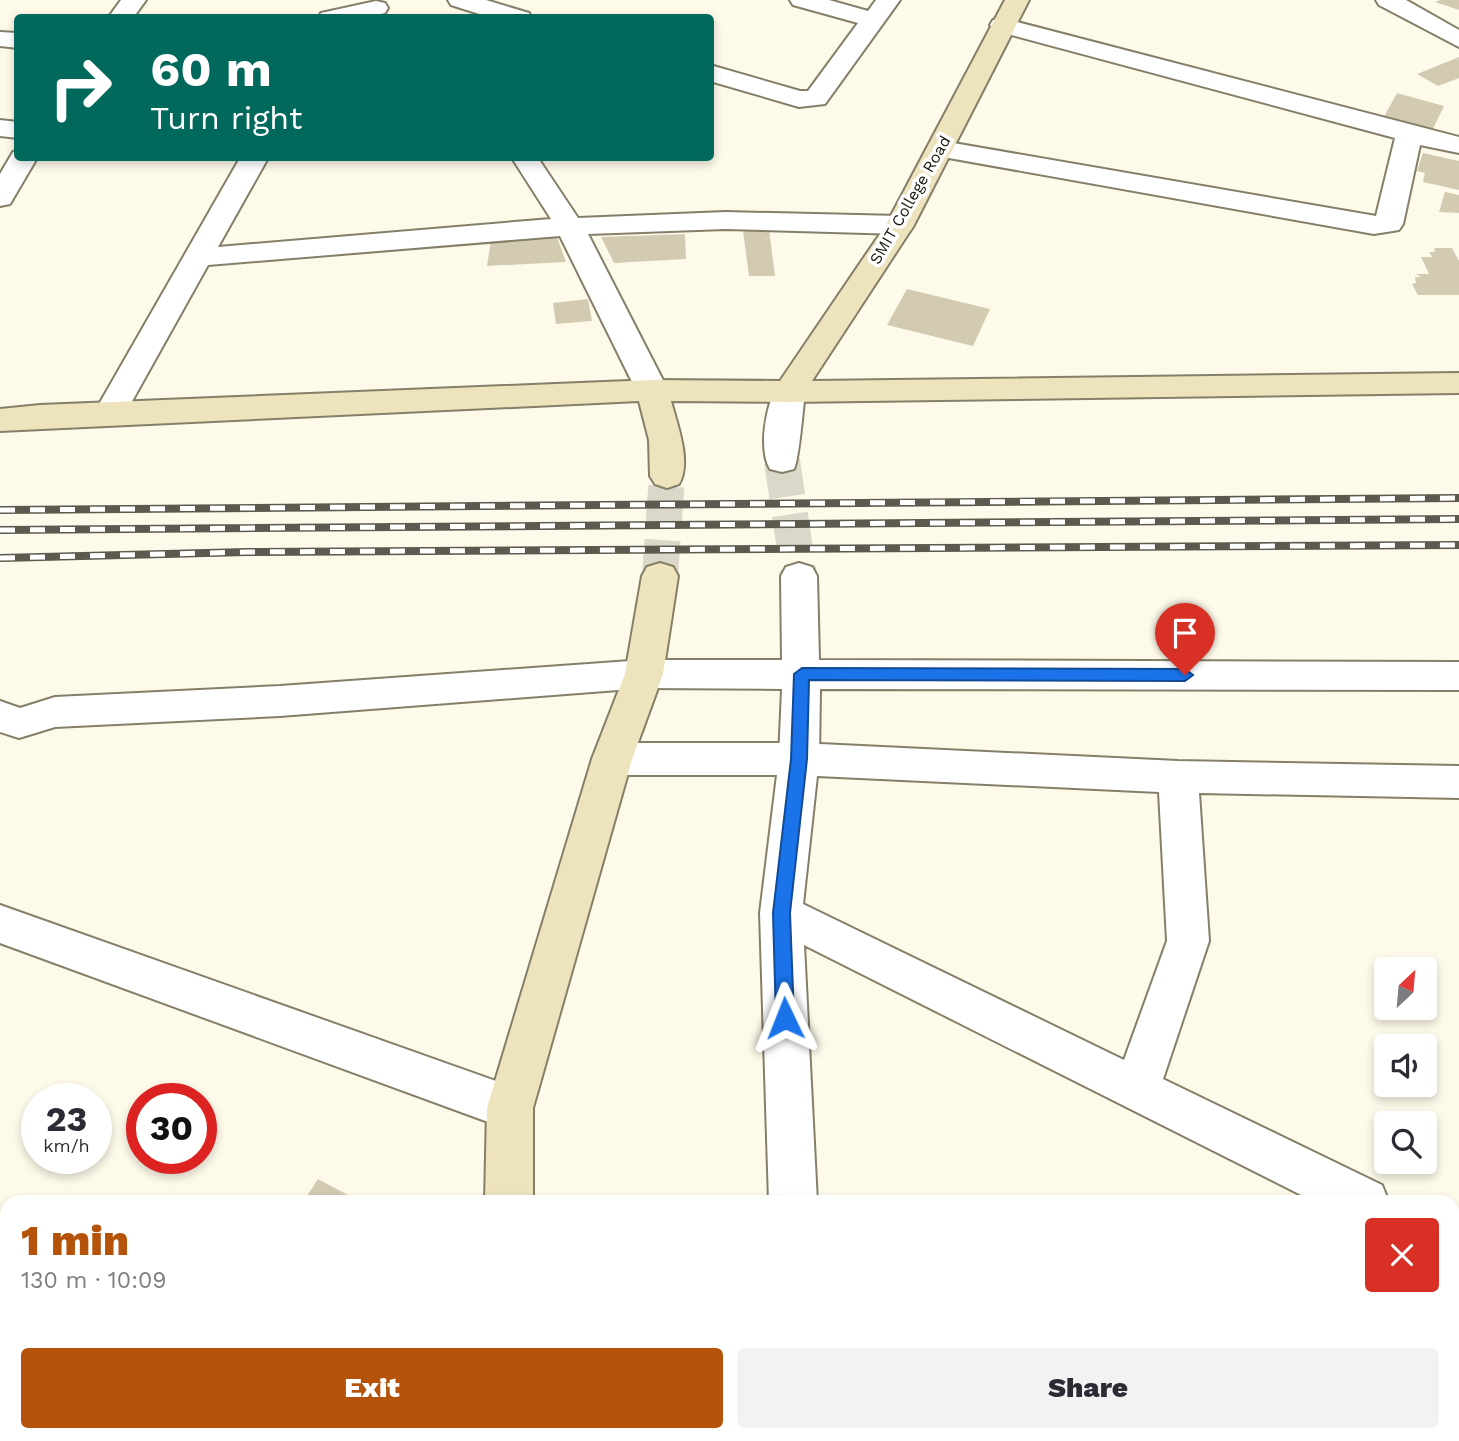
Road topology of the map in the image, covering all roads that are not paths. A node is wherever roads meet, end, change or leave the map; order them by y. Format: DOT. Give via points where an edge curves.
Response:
graph roads {
  1 [pos="134,0"];
  2 [pos="460,0"];
  3 [pos="802,0"];
  4 [pos="1017,0"];
  5 [pos="1388,0"];
  6 [pos="385,9"];
  7 [pos="881,10"];
  8 [pos="123,14"];
  9 [pos="354,14"];
  10 [pos="507,14"];
  11 [pos="1002,25"];
  12 [pos="1459,40"];
  13 [pos="714,74"];
  14 [pos="1409,134"];
  15 [pos="1459,145"];
  16 [pos="942,149"];
  17 [pos="21,161"];
  18 [pos="252,161"];
  19 [pos="527,161"];
  20 [pos="0,198"];
  21 [pos="900,225"];
  22 [pos="570,227"];
  23 [pos="200,257"];
  24 [pos="1459,383"];
  25 [pos="652,390"];
  26 [pos="789,392"];
  27 [pos="110,413"];
  28 [pos="0,420"];
  29 [pos="782,461"];
  30 [pos="667,476"];
  31 [pos="660,576"];
  32 [pos="799,576"];
  33 [pos="644,674"];
  34 [pos="802,674"];
  35 [pos="1459,676"];
  36 [pos="6,728"];
  37 [pos="612,759"];
  38 [pos="799,759"];
  39 [pos="1178,777"];
  40 [pos="1459,782"];
  41 [pos="781,913"];
  42 [pos="0,924"];
  43 [pos="1138,1090"];
  44 [pos="510,1108"];
  45 [pos="509,1195"];
  46 [pos="793,1195"];
  47 [pos="1351,1195"];
  1 -- 8 [label="street"];
  2 -- 10 [label="street"];
  3 -- 7 [label="street"];
  4 -- 11 [label="main road, SMIT College Road"];
  5 -- 12 [label="street"];
  6 -- 9 [label="street"];
  7 -- 13 [label="street" via="816,98 799,99"];
  11 -- 14 [label="street"];
  11 -- 16 [label="main road, SMIT College Road"];
  14 -- 15 [label="street"];
  14 -- 16 [label="street" via="1389,225"];
  16 -- 21 [label="main road, SMIT College Road"];
  17 -- 20 [label="street"];
  18 -- 23 [label="street"];
  19 -- 22 [label="street"];
  21 -- 22 [label="street" via="744,219"];
  21 -- 26 [label="main road, SMIT College Road"];
  22 -- 23 [label="street"];
  22 -- 25 [label="street"];
  23 -- 27 [label="street"];
  24 -- 26 [label="main road"];
  25 -- 26 [label="main road"];
  25 -- 27 [label="main road"];
  25 -- 30 [label="main road" via="665,440"];
  26 -- 29 [label="street"];
  27 -- 28 [label="main road"];
  31 -- 33 [label="main road"];
  32 -- 34 [label="street"];
  33 -- 34 [label="street"];
  33 -- 36 [label="street" via="55,712"];
  33 -- 37 [label="main road"];
  34 -- 35 [label="street"];
  34 -- 38 [label="street"];
  37 -- 38 [label="street"];
  37 -- 44 [label="main road"];
  38 -- 39 [label="street"];
  38 -- 41 [label="street"];
  39 -- 40 [label="street"];
  39 -- 43 [label="street" via="1188,940"];
  41 -- 43 [label="street"];
  41 -- 46 [label="street"];
  42 -- 44 [label="street"];
  43 -- 47 [label="street"];
  44 -- 45 [label="main road"];
}
